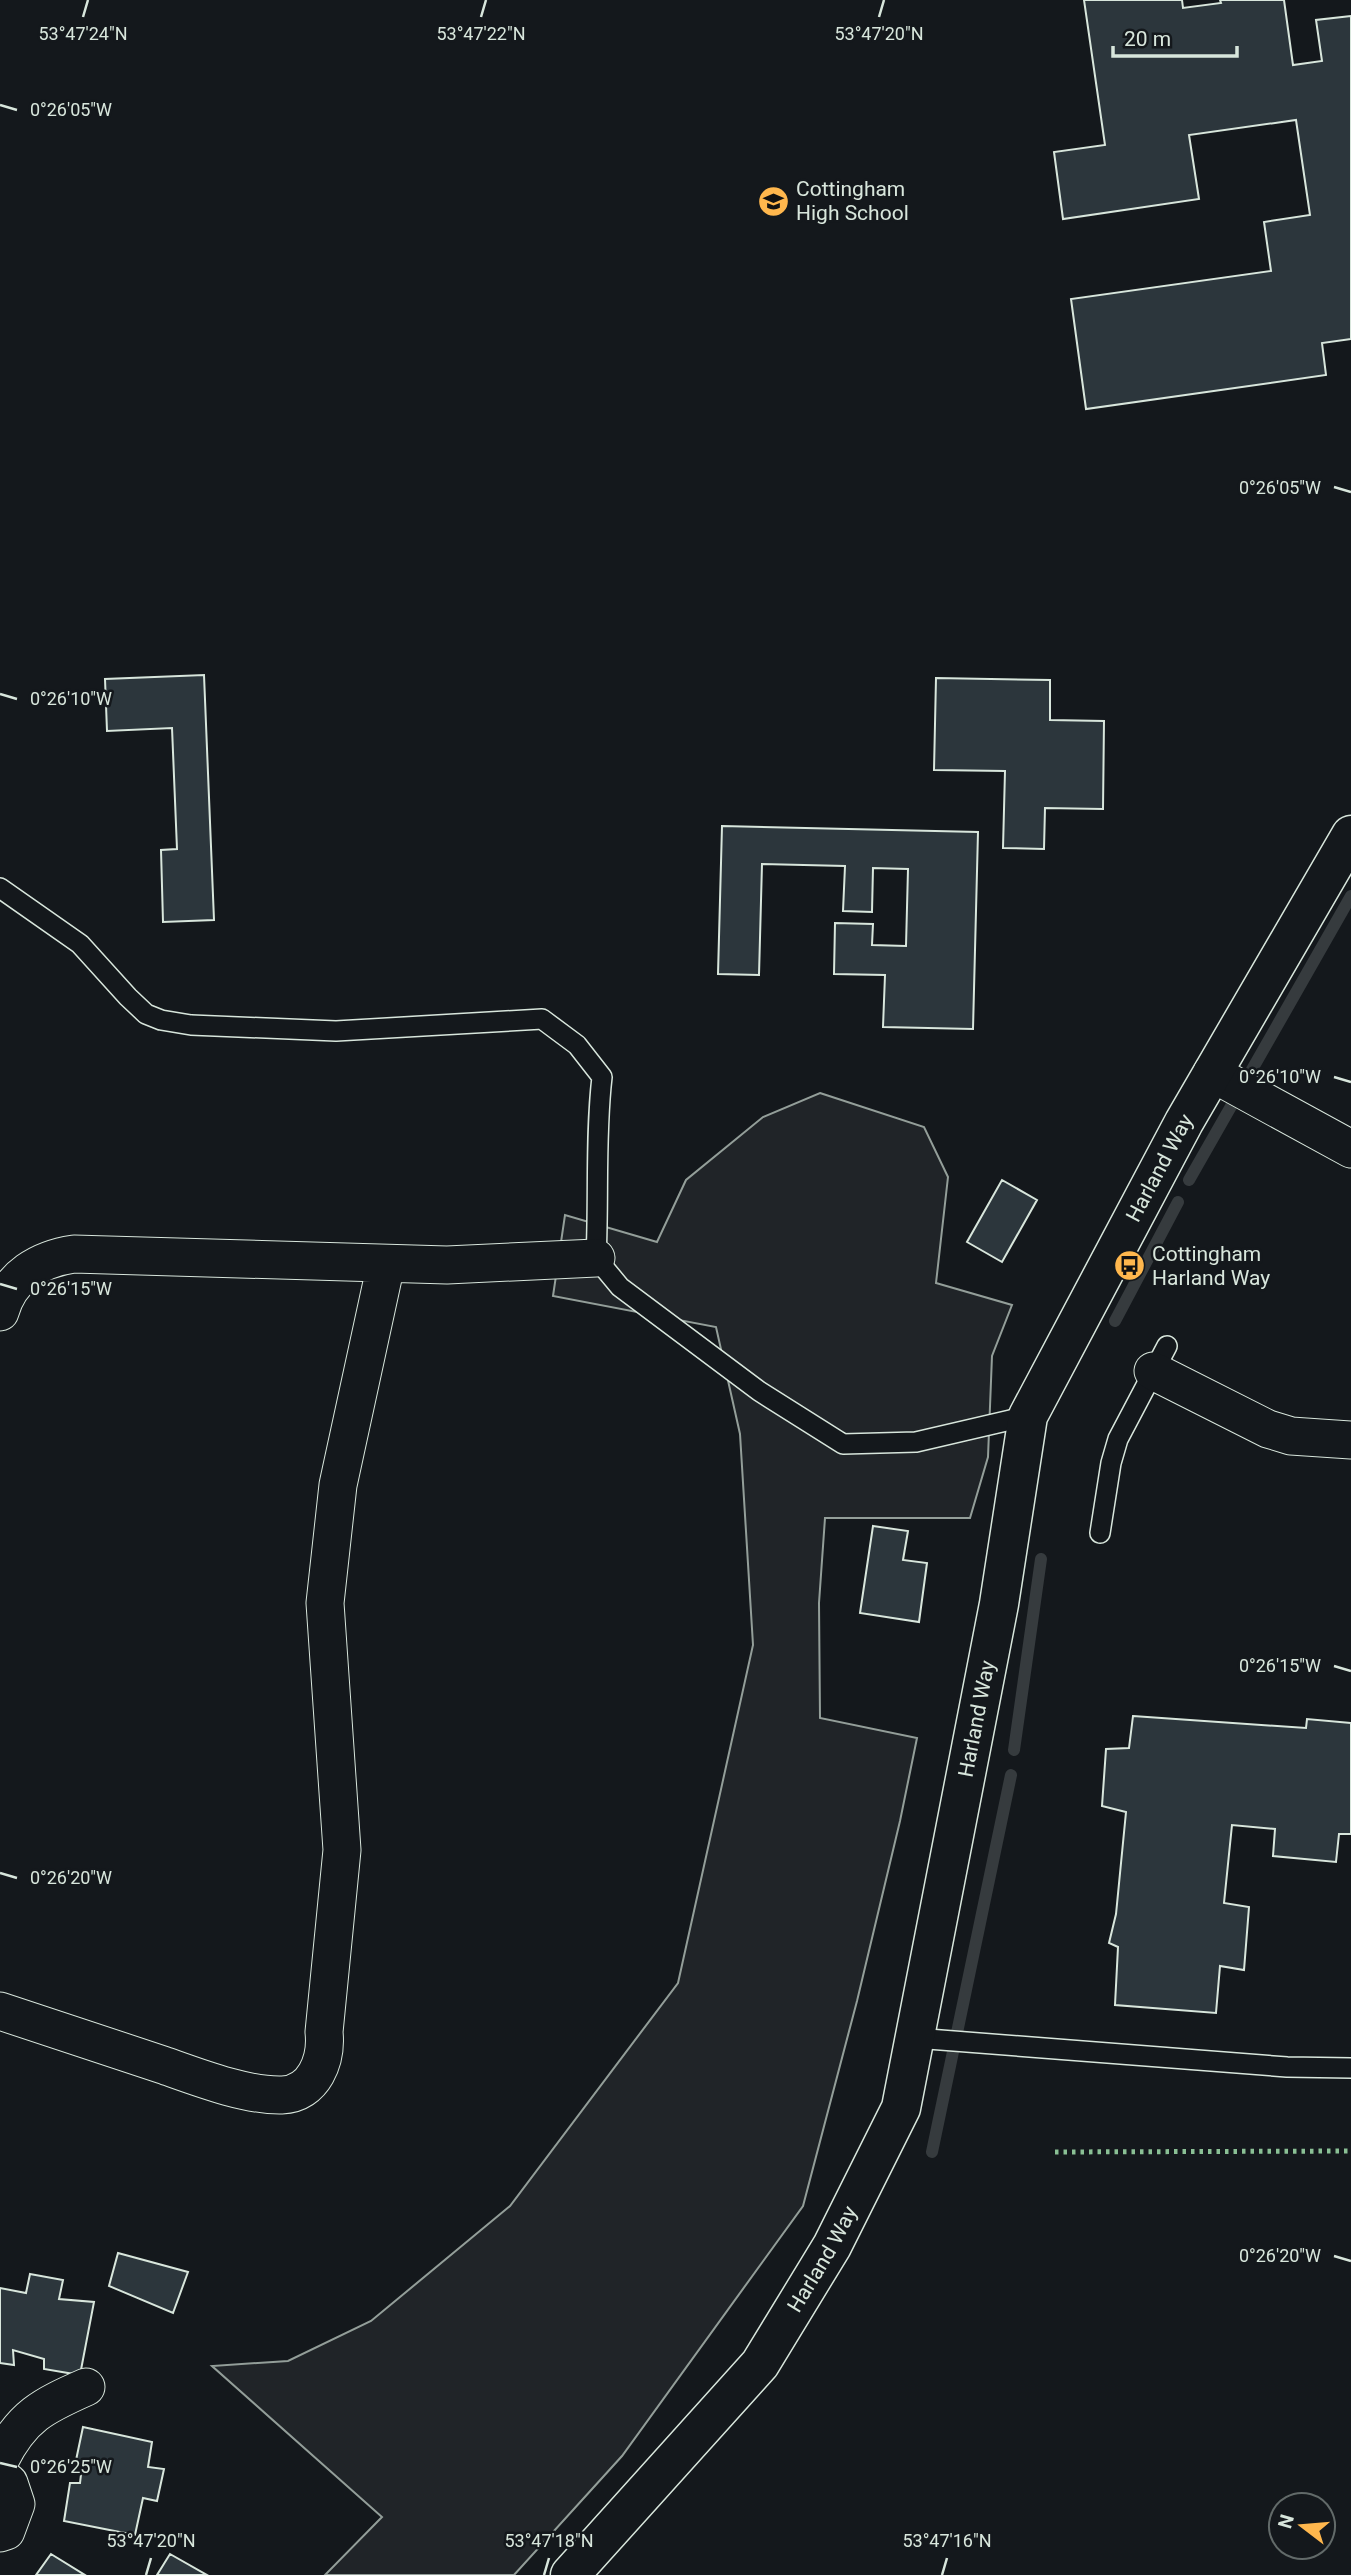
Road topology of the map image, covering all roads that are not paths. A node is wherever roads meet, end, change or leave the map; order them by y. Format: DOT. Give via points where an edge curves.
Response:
graph roads {
  1 [pos="1351,835"];
  2 [pos="0,888"];
  3 [pos="1212,1073"];
  4 [pos="1351,1149"];
  5 [pos="597,1258"];
  6 [pos="386,1264"];
  7 [pos="0,1312"];
  8 [pos="1160,1358"];
  9 [pos="1028,1416"];
  10 [pos="1351,1440"];
  11 [pos="1100,1533"];
  12 [pos="0,2011"];
  13 [pos="915,2038"];
  14 [pos="1351,2068"];
  15 [pos="86,2387"];
  16 [pos="0,2460"];
  17 [pos="0,2476"];
  18 [pos="0,2533"];
  19 [pos="570,2575"];
  1 -- 3 [label="main road, Harland Way"];
  2 -- 5 [label="lane" via="80,944 146,1014 161,1020 336,1031 542,1020 576,1045 602,1077"];
  3 -- 4 [label="street"];
  3 -- 9 [label="main road, Harland Way"];
  5 -- 6 [label="street"];
  5 -- 9 [label="lane" via="620,1287 759,1391 843,1444 916,1443"];
  6 -- 7 [label="street" via="74,1254 36,1264 9,1290"];
  6 -- 12 [label="street" via="338,1485 325,1603 342,1850 322,2064 313,2078 292,2093 228,2087"];
  8 -- 10 [label="street" via="1268,1429 1292,1436"];
  8 -- 11 [label="lane" via="1118,1439"];
  9 -- 13 [label="main road, Harland Way" via="999,1604"];
  13 -- 14 [label="lane"];
  13 -- 19 [label="main road, Harland Way" via="901,2108 832,2246 760,2364"];
  15 -- 16 [label="street" via="42,2406 10,2439"];
  17 -- 18 [label="street" via="9,2483 16,2504 6,2531"];
}
